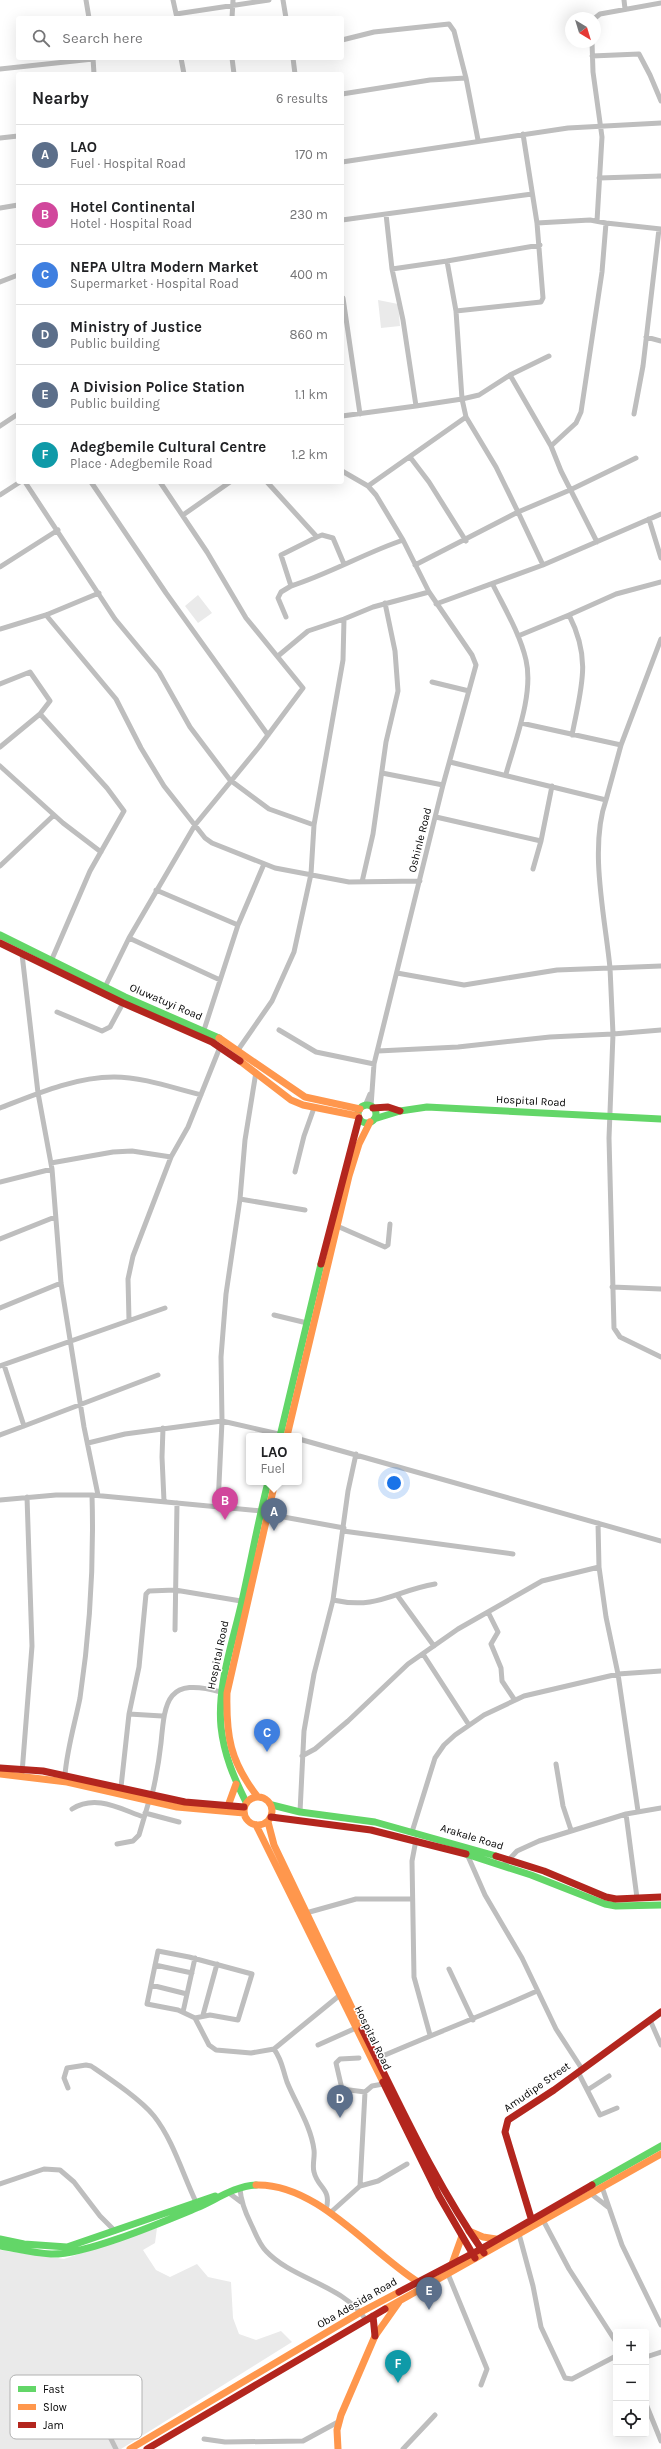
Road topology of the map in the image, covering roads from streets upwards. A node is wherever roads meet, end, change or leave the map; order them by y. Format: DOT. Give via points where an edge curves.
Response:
graph roads {
  1 [pos="86,0"];
  2 [pos="173,0"];
  3 [pos="269,0"];
  4 [pos="283,0"];
  5 [pos="624,0"];
  6 [pos="233,3"];
  7 [pos="661,3"];
  8 [pos="625,9"];
  9 [pos="601,14"];
  10 [pos="89,16"];
  11 [pos="176,16"];
  12 [pos="232,16"];
  13 [pos="286,16"];
  14 [pos="344,40"];
  15 [pos="592,48"];
  16 [pos="592,56"];
  17 [pos="84,60"];
  18 [pos="93,60"];
  19 [pos="181,60"];
  20 [pos="232,60"];
  21 [pos="293,60"];
  22 [pos="0,69"];
  23 [pos="94,72"];
  24 [pos="184,72"];
  25 [pos="234,72"];
  26 [pos="295,72"];
  27 [pos="466,78"];
  28 [pos="344,94"];
  29 [pos="660,99"];
  30 [pos="661,123"];
  31 [pos="601,126"];
  32 [pos="523,134"];
  33 [pos="16,136"];
  34 [pos="0,138"];
  35 [pos="478,140"];
  36 [pos="344,162"];
  37 [pos="661,176"];
  38 [pos="599,178"];
  39 [pos="532,194"];
  40 [pos="16,204"];
  41 [pos="0,208"];
  42 [pos="386,214"];
  43 [pos="344,220"];
  44 [pos="597,221"];
  45 [pos="537,223"];
  46 [pos="606,223"];
  47 [pos="660,229"];
  48 [pos="540,245"];
  49 [pos="447,261"];
  50 [pos="392,269"];
  51 [pos="16,276"];
  52 [pos="0,282"];
  53 [pos="344,305"];
  54 [pos="456,311"];
  55 [pos="646,337"];
  56 [pos="661,341"];
  57 [pos="549,356"];
  58 [pos="510,375"];
  59 [pos="462,400"];
  60 [pos="416,406"];
  61 [pos="360,414"];
  62 [pos="634,414"];
  63 [pos="16,415"];
  64 [pos="344,416"];
  65 [pos="466,417"];
  66 [pos="0,426"];
  67 [pos="552,446"];
  68 [pos="410,457"];
  69 [pos="636,458"];
  70 [pos="344,472"];
  71 [pos="17,484"];
  72 [pos="26,484"];
  73 [pos="92,484"];
  74 [pos="161,484"];
  75 [pos="227,484"];
  76 [pos="269,484"];
  77 [pos="368,486"];
  78 [pos="570,490"];
  79 [pos="0,495"];
  80 [pos="518,512"];
  81 [pos="661,514"];
  82 [pos="183,515"];
  83 [pos="649,519"];
  84 [pos="58,530"];
  85 [pos="317,537"];
  86 [pos="403,540"];
  87 [pos="466,541"];
  88 [pos="597,542"];
  89 [pos="661,558"];
  90 [pos="344,564"];
  91 [pos="415,565"];
  92 [pos="543,565"];
  93 [pos="0,567"];
  94 [pos="661,582"];
  95 [pos="493,585"];
  96 [pos="290,586"];
  97 [pos="429,592"];
  98 [pos="99,593"];
  99 [pos="385,603"];
  100 [pos="436,604"];
  101 [pos="46,615"];
  102 [pos="569,615"];
  103 [pos="286,618"];
  104 [pos="344,619"];
  105 [pos="0,629"];
  106 [pos="518,636"];
  107 [pos="661,639"];
  108 [pos="278,656"];
  109 [pos="432,682"];
  110 [pos="0,684"];
  111 [pos="469,691"];
  112 [pos="40,714"];
  113 [pos="521,723"];
  114 [pos="268,735"];
  115 [pos="572,735"];
  116 [pos="621,745"];
  117 [pos="0,747"];
  118 [pos="450,762"];
  119 [pos="0,766"];
  120 [pos="382,773"];
  121 [pos="506,774"];
  122 [pos="230,780"];
  123 [pos="443,785"];
  124 [pos="552,786"];
  125 [pos="606,800"];
  126 [pos="54,815"];
  127 [pos="436,817"];
  128 [pos="195,825"];
  129 [pos="314,825"];
  130 [pos="541,841"];
  131 [pos="100,852"];
  132 [pos="264,864"];
  133 [pos="0,866"];
  134 [pos="533,869"];
  135 [pos="311,874"];
  136 [pos="420,881"];
  137 [pos="362,882"];
  138 [pos="156,890"];
  139 [pos="238,925"];
  140 [pos="0,935"];
  141 [pos="129,938"];
  142 [pos="0,943"];
  143 [pos="22,954"];
  144 [pos="52,959"];
  145 [pos="661,966"];
  146 [pos="610,968"];
  147 [pos="397,973"];
  148 [pos="220,980"];
  149 [pos="105,987"];
  150 [pos="123,1003"];
  151 [pos="57,1012"];
  152 [pos="204,1030"];
  153 [pos="279,1030"];
  154 [pos="661,1030"];
  155 [pos="613,1034"];
  156 [pos="220,1047"];
  157 [pos="238,1050"];
  158 [pos="378,1051"];
  159 [pos="374,1064"];
  160 [pos="256,1072"];
  161 [pos="38,1093"];
  162 [pos="201,1096"];
  163 [pos="315,1105"];
  164 [pos="0,1108"];
  165 [pos="364,1111"];
  166 [pos="400,1111"];
  167 [pos="609,1116"];
  168 [pos="661,1119"];
  169 [pos="372,1121"];
  170 [pos="171,1157"];
  171 [pos="51,1163"];
  172 [pos="52,1169"];
  173 [pos="295,1172"];
  174 [pos="0,1182"];
  175 [pos="240,1199"];
  176 [pos="305,1210"];
  177 [pos="55,1217"];
  178 [pos="390,1224"];
  179 [pos="337,1226"];
  180 [pos="0,1239"];
  181 [pos="61,1282"];
  182 [pos="612,1287"];
  183 [pos="661,1289"];
  184 [pos="0,1308"];
  185 [pos="165,1308"];
  186 [pos="274,1316"];
  187 [pos="129,1320"];
  188 [pos="307,1323"];
  189 [pos="70,1342"];
  190 [pos="661,1356"];
  191 [pos="2,1366"];
  192 [pos="158,1375"];
  193 [pos="81,1406"];
  194 [pos="222,1421"];
  195 [pos="24,1426"];
  196 [pos="163,1428"];
  197 [pos="272,1433"];
  198 [pos="285,1433"];
  199 [pos="285,1433"];
  200 [pos="0,1435"];
  201 [pos="302,1440"];
  202 [pos="88,1443"];
  203 [pos="356,1454"];
  204 [pos="268,1485"];
  205 [pos="274,1485"];
  206 [pos="95,1495"];
  207 [pos="27,1497"];
  208 [pos="0,1500"];
  209 [pos="164,1501"];
  210 [pos="177,1503"];
  211 [pos="218,1505"];
  212 [pos="265,1512"];
  213 [pos="598,1523"];
  214 [pos="343,1530"];
  215 [pos="661,1541"];
  216 [pos="513,1554"];
  217 [pos="599,1567"];
  218 [pos="435,1584"];
  219 [pos="175,1590"];
  220 [pos="397,1594"];
  221 [pos="333,1600"];
  222 [pos="241,1602"];
  223 [pos="488,1612"];
  224 [pos="175,1630"];
  225 [pos="434,1646"];
  226 [pos="423,1654"];
  227 [pos="661,1671"];
  228 [pos="618,1674"];
  229 [pos="221,1692"];
  230 [pos="514,1699"];
  231 [pos="129,1714"];
  232 [pos="162,1716"];
  233 [pos="469,1725"];
  234 [pos="302,1756"];
  235 [pos="556,1764"];
  236 [pos="0,1768"];
  237 [pos="22,1772"];
  238 [pos="0,1774"];
  239 [pos="65,1775"];
  240 [pos="236,1784"];
  241 [pos="121,1787"];
  242 [pos="257,1796"];
  243 [pos="151,1798"];
  244 [pos="272,1805"];
  245 [pos="228,1806"];
  246 [pos="245,1808"];
  247 [pos="661,1808"];
  248 [pos="72,1810"];
  249 [pos="638,1811"];
  250 [pos="300,1812"];
  251 [pos="626,1814"];
  252 [pos="145,1815"];
  253 [pos="269,1819"];
  254 [pos="179,1822"];
  255 [pos="256,1825"];
  256 [pos="571,1830"];
  257 [pos="412,1832"];
  258 [pos="416,1840"];
  259 [pos="117,1844"];
  260 [pos="467,1854"];
  261 [pos="508,1860"];
  262 [pos="504,1866"];
  263 [pos="661,1897"];
  264 [pos="637,1898"];
  265 [pos="412,1899"];
  266 [pos="661,1905"];
  267 [pos="306,1913"];
  268 [pos="195,1958"];
  269 [pos="217,1964"];
  270 [pos="155,1965"];
  271 [pos="449,1969"];
  272 [pos="192,1973"];
  273 [pos="151,1985"];
  274 [pos="537,1991"];
  275 [pos="187,1994"];
  276 [pos="340,1995"];
  277 [pos="184,2012"];
  278 [pos="661,2012"];
  279 [pos="203,2015"];
  280 [pos="195,2018"];
  281 [pos="473,2020"];
  282 [pos="650,2020"];
  283 [pos="356,2028"];
  284 [pos="430,2035"];
  285 [pos="318,2044"];
  286 [pos="661,2045"];
  287 [pos="274,2049"];
  288 [pos="359,2058"];
  289 [pos="378,2058"];
  290 [pos="580,2071"];
  291 [pos="609,2076"];
  292 [pos="383,2084"];
  293 [pos="68,2088"];
  294 [pos="589,2089"];
  295 [pos="365,2092"];
  296 [pos="617,2108"];
  297 [pos="660,2150"];
  298 [pos="407,2164"];
  299 [pos="0,2184"];
  300 [pos="360,2186"];
  301 [pos="602,2187"];
  302 [pos="240,2189"];
  303 [pos="590,2193"];
  304 [pos="226,2194"];
  305 [pos="196,2202"];
  306 [pos="241,2202"];
  307 [pos="609,2208"];
  308 [pos="328,2211"];
  309 [pos="531,2218"];
  310 [pos="543,2220"];
  311 [pos="115,2231"];
  312 [pos="469,2231"];
  313 [pos="519,2234"];
  314 [pos="462,2236"];
  315 [pos="0,2239"];
  316 [pos="496,2239"];
  317 [pos="0,2246"];
  318 [pos="482,2251"];
  319 [pos="474,2256"];
  320 [pos="452,2264"];
  321 [pos="448,2274"];
  322 [pos="418,2282"];
  323 [pos="400,2302"];
  324 [pos="361,2312"];
  325 [pos="369,2318"];
  326 [pos="661,2325"];
  327 [pos="375,2336"];
  328 [pos="613,2337"];
  329 [pos="661,2352"];
  330 [pos="649,2356"];
  331 [pos="613,2358"];
  332 [pos="481,2385"];
  333 [pos="649,2411"];
  334 [pos="435,2415"];
  335 [pos="338,2422"];
  336 [pos="111,2439"];
  337 [pos="204,2439"];
  338 [pos="661,2441"];
  339 [pos="116,2449"];
  340 [pos="130,2449"];
  341 [pos="147,2449"];
  342 [pos="338,2449"];
  343 [pos="403,2449"];
  1 -- 10 [label="street"];
  2 -- 11 [label="street"];
  3 -- 6 [label="street"];
  4 -- 13 [label="street"];
  5 -- 8 [label="street"];
  6 -- 11 [label="street"];
  6 -- 12 [label="street"];
  7 -- 8 [label="street"];
  8 -- 9 [label="street"];
  14 -- 27 [label="street" via="374,32 449,24 454,31"];
  15 -- 16 [label="street"];
  16 -- 29 [label="street" via="639,54"];
  16 -- 31 [label="street"];
  17 -- 22 [label="street"];
  18 -- 23 [label="street"];
  19 -- 24 [label="street"];
  20 -- 25 [label="street"];
  21 -- 26 [label="street"];
  27 -- 28 [label="street" via="430,80"];
  27 -- 35 [label="street"];
  30 -- 31 [label="street"];
  31 -- 32 [label="street"];
  31 -- 38 [label="street"];
  32 -- 35 [label="street"];
  32 -- 39 [label="street"];
  33 -- 34 [label="street"];
  35 -- 36 [label="street"];
  37 -- 38 [label="street"];
  38 -- 44 [label="street"];
  39 -- 42 [label="street"];
  39 -- 45 [label="street"];
  40 -- 41 [label="street"];
  42 -- 43 [label="street"];
  42 -- 50 [label="street"];
  44 -- 45 [label="street"];
  44 -- 46 [label="street"];
  45 -- 48 [label="street"];
  46 -- 47 [label="street"];
  46 -- 67 [label="street" via="602,272 581,412 576,423"];
  47 -- 55 [label="street"];
  48 -- 49 [label="street"];
  48 -- 54 [label="street" via="544,295 541,302"];
  49 -- 50 [label="street"];
  49 -- 54 [label="street"];
  50 -- 60 [label="street" via="403,320"];
  51 -- 52 [label="street"];
  53 -- 61 [label="street"];
  54 -- 59 [label="street"];
  55 -- 56 [label="street"];
  55 -- 62 [label="street"];
  57 -- 58 [label="street"];
  58 -- 59 [label="street" via="479,395"];
  58 -- 67 [label="street"];
  59 -- 60 [label="street"];
  59 -- 65 [label="street"];
  60 -- 61 [label="street"];
  61 -- 64 [label="street"];
  63 -- 66 [label="street"];
  65 -- 68 [label="street"];
  65 -- 80 [label="street" via="496,467"];
  67 -- 78 [label="street"];
  68 -- 77 [label="street"];
  68 -- 87 [label="street"];
  69 -- 78 [label="street"];
  70 -- 77 [label="street"];
  71 -- 79 [label="street"];
  72 -- 84 [label="street"];
  73 -- 114 [label="street" via="166,593"];
  74 -- 82 [label="street"];
  75 -- 82 [label="street"];
  76 -- 85 [label="street"];
  77 -- 86 [label="street, Oshinle Road"];
  78 -- 80 [label="street"];
  78 -- 88 [label="street"];
  80 -- 87 [label="street"];
  80 -- 92 [label="street"];
  81 -- 83 [label="street"];
  82 -- 108 [label="street" via="239,608"];
  83 -- 88 [label="street"];
  83 -- 89 [label="street"];
  84 -- 93 [label="street"];
  84 -- 98 [label="street"];
  85 -- 90 [label="street" via="322,535 333,538"];
  85 -- 96 [label="street" via="281,555"];
  86 -- 90 [label="street"];
  86 -- 91 [label="street, Oshinle Road"];
  87 -- 91 [label="street"];
  88 -- 92 [label="street"];
  90 -- 96 [label="street"];
  91 -- 97 [label="street, Oshinle Road"];
  92 -- 95 [label="street"];
  94 -- 102 [label="street" via="616,594"];
  95 -- 100 [label="street"];
  95 -- 106 [label="street"];
  96 -- 103 [label="street" via="281,592 278,598"];
  97 -- 99 [label="street"];
  97 -- 100 [label="street, Oshinle Road"];
  98 -- 101 [label="street"];
  98 -- 122 [label="street" via="159,672 190,727"];
  99 -- 104 [label="street"];
  99 -- 120 [label="street" via="395,651 398,690"];
  100 -- 111 [label="street, Oshinle Road" via="475,661"];
  101 -- 105 [label="street"];
  101 -- 128 [label="street" via="116,700 164,786"];
  102 -- 106 [label="street"];
  102 -- 115 [label="street" via="582,647 584,672"];
  104 -- 108 [label="street" via="308,631"];
  104 -- 129 [label="street" via="344,660"];
  106 -- 113 [label="street" via="527,660 528,673"];
  107 -- 116 [label="street"];
  108 -- 114 [label="street" via="303,688"];
  109 -- 111 [label="street"];
  110 -- 112 [label="street" via="18,675 31,673 50,701"];
  111 -- 118 [label="street, Oshinle Road"];
  112 -- 117 [label="street"];
  112 -- 131 [label="street" via="122,807 122,815"];
  113 -- 115 [label="street"];
  113 -- 121 [label="street"];
  114 -- 122 [label="street"];
  115 -- 116 [label="street"];
  116 -- 125 [label="street"];
  118 -- 121 [label="street"];
  118 -- 123 [label="street, Oshinle Road"];
  119 -- 126 [label="street"];
  120 -- 123 [label="street"];
  120 -- 137 [label="street" via="373,834"];
  121 -- 124 [label="street"];
  122 -- 128 [label="street"];
  122 -- 129 [label="street" via="269,809"];
  123 -- 127 [label="street, Oshinle Road"];
  124 -- 125 [label="street"];
  124 -- 130 [label="street"];
  125 -- 146 [label="street" via="599,828 598,849"];
  126 -- 131 [label="street"];
  126 -- 133 [label="street"];
  127 -- 130 [label="street"];
  127 -- 136 [label="street, Oshinle Road"];
  128 -- 132 [label="street" via="212,843"];
  128 -- 138 [label="street"];
  129 -- 135 [label="street"];
  130 -- 134 [label="street"];
  131 -- 144 [label="street"];
  132 -- 135 [label="street"];
  132 -- 139 [label="street"];
  135 -- 137 [label="street" via="349,882"];
  135 -- 157 [label="street" via="290,966 272,1001"];
  136 -- 137 [label="street"];
  136 -- 147 [label="street, Oshinle Road"];
  138 -- 139 [label="street"];
  138 -- 141 [label="street"];
  139 -- 148 [label="street"];
  140 -- 144 [label="street, Oluwatuyi Road"];
  141 -- 148 [label="street"];
  141 -- 149 [label="street"];
  142 -- 143 [label="street, Oluwatuyi Road"];
  143 -- 150 [label="street, Oluwatuyi Road"];
  143 -- 161 [label="street"];
  144 -- 149 [label="street, Oluwatuyi Road"];
  145 -- 146 [label="street"];
  146 -- 147 [label="street" via="556,970 464,984"];
  146 -- 155 [label="street"];
  147 -- 158 [label="street, Oshinle Road"];
  148 -- 152 [label="street"];
  149 -- 152 [label="street, Oluwatuyi Road" via="155,1011"];
  150 -- 151 [label="street" via="110,1027 102,1031"];
  150 -- 156 [label="street, Oluwatuyi Road"];
  152 -- 157 [label="street, Oluwatuyi Road"];
  153 -- 159 [label="street" via="316,1052"];
  154 -- 155 [label="street"];
  155 -- 158 [label="street" via="550,1036 458,1047"];
  155 -- 167 [label="street"];
  156 -- 160 [label="street, Oluwatuyi Road"];
  156 -- 162 [label="street"];
  157 -- 163 [label="street, Oluwatuyi Road"];
  158 -- 159 [label="street, Oshinle Road"];
  159 -- 165 [label="street, Oshinle Road" via="371,1092"];
  160 -- 163 [label="street, Oluwatuyi Road" via="291,1100"];
  160 -- 175 [label="street" via="245,1140"];
  161 -- 162 [label="street" via="115,1077 142,1080"];
  161 -- 164 [label="street"];
  161 -- 171 [label="street"];
  162 -- 170 [label="street" via="188,1127"];
  163 -- 165 [label="street"];
  163 -- 173 [label="street"];
  165 -- 166 [label="street" via="388,1107"];
  165 -- 169 [label="street" via="364,1122"];
  165 -- 169 [label="street" via="376,1113"];
  165 -- 188 [label="street" via="334,1208"];
  166 -- 167 [label="street, Hospital Road" via="427,1107"];
  166 -- 169 [label="street"];
  167 -- 168 [label="street, Hospital Road"];
  167 -- 182 [label="street"];
  169 -- 179 [label="street" via="354,1161"];
  170 -- 171 [label="street" via="132,1151"];
  170 -- 187 [label="street" via="133,1256 128,1279"];
  171 -- 172 [label="street"];
  172 -- 174 [label="street"];
  172 -- 177 [label="street"];
  175 -- 176 [label="street"];
  175 -- 194 [label="street" via="222,1335"];
  177 -- 180 [label="street"];
  177 -- 181 [label="street"];
  178 -- 179 [label="street" via="388,1245 385,1246"];
  179 -- 199 [label="street"];
  181 -- 184 [label="street"];
  181 -- 189 [label="street"];
  182 -- 183 [label="street"];
  182 -- 190 [label="street" via="612,1320 616,1333 629,1342"];
  185 -- 187 [label="street"];
  186 -- 188 [label="street"];
  187 -- 189 [label="street"];
  188 -- 198 [label="street"];
  189 -- 191 [label="street"];
  189 -- 193 [label="street"];
  191 -- 195 [label="street"];
  192 -- 193 [label="street"];
  193 -- 195 [label="street"];
  193 -- 202 [label="street"];
  194 -- 196 [label="street"];
  194 -- 197 [label="street"];
  194 -- 211 [label="street"];
  195 -- 200 [label="street"];
  196 -- 202 [label="street"];
  196 -- 209 [label="street"];
  201 -- 203 [label="street"];
  202 -- 206 [label="street"];
  203 -- 213 [label="street"];
  203 -- 214 [label="street"];
  204 -- 212 [label="street"];
  205 -- 212 [label="street"];
  206 -- 207 [label="street"];
  206 -- 209 [label="street"];
  206 -- 239 [label="street" via="88,1636 80,1698"];
  207 -- 208 [label="street"];
  207 -- 237 [label="street" via="32,1646"];
  209 -- 210 [label="street"];
  210 -- 211 [label="street"];
  210 -- 219 [label="street"];
  211 -- 212 [label="street"];
  212 -- 214 [label="street"];
  212 -- 222 [label="street, Hospital Road"];
  212 -- 242 [label="street, Hospital Road" via="230,1673 226,1711 232,1757 240,1776"];
  213 -- 215 [label="street"];
  213 -- 217 [label="street"];
  214 -- 216 [label="street"];
  214 -- 221 [label="street"];
  217 -- 223 [label="street" via="542,1581"];
  217 -- 228 [label="street"];
  218 -- 220 [label="street"];
  219 -- 222 [label="street"];
  219 -- 224 [label="street"];
  219 -- 231 [label="street" via="149,1591 146,1594 140,1667"];
  220 -- 221 [label="street" via="366,1604"];
  220 -- 225 [label="street"];
  221 -- 234 [label="street" via="314,1674"];
  222 -- 229 [label="street, Hospital Road"];
  223 -- 225 [label="street" via="458,1628"];
  223 -- 230 [label="street" via="498,1632 491,1644 492,1649 501,1668 502,1681"];
  225 -- 226 [label="street"];
  226 -- 233 [label="street"];
  226 -- 234 [label="street" via="408,1664 343,1726 315,1749"];
  227 -- 228 [label="street"];
  228 -- 230 [label="street"];
  228 -- 249 [label="street"];
  229 -- 232 [label="street" via="198,1688 178,1691 168,1700"];
  229 -- 240 [label="street, Hospital Road" via="221,1728 226,1759"];
  230 -- 233 [label="street"];
  231 -- 232 [label="street"];
  231 -- 241 [label="street"];
  232 -- 243 [label="street" via="156,1778"];
  233 -- 257 [label="street" via="444,1745 435,1758"];
  234 -- 250 [label="street"];
  235 -- 256 [label="street" via="563,1806"];
  236 -- 237 [label="street"];
  237 -- 238 [label="street"];
  237 -- 239 [label="street"];
  237 -- 243 [label="street"];
  239 -- 241 [label="street"];
  240 -- 245 [label="street"];
  240 -- 246 [label="street, Hospital Road"];
  241 -- 243 [label="street"];
  242 -- 244 [label="street" via="268,1800"];
  242 -- 246 [label="street"];
  243 -- 245 [label="street"];
  243 -- 246 [label="street" via="178,1807"];
  243 -- 252 [label="street"];
  244 -- 250 [label="street, Arakale Road"];
  244 -- 253 [label="street"];
  245 -- 246 [label="street"];
  246 -- 255 [label="street" via="251,1823"];
  247 -- 249 [label="street"];
  248 -- 252 [label="street" via="82,1803 97,1802"];
  249 -- 251 [label="street"];
  250 -- 257 [label="street, Arakale Road" via="375,1822"];
  251 -- 256 [label="street"];
  251 -- 264 [label="street"];
  252 -- 254 [label="street"];
  252 -- 259 [label="street" via="136,1839"];
  253 -- 255 [label="street"];
  253 -- 258 [label="street, Arakale Road" via="306,1819"];
  253 -- 267 [label="street, Hospital Road" via="274,1845"];
  255 -- 276 [label="street, Hospital Road"];
  256 -- 261 [label="street" via="527,1846"];
  257 -- 261 [label="street, Arakale Road"];
  258 -- 260 [label="street, Arakale Road"];
  258 -- 265 [label="street" via="412,1861"];
  260 -- 262 [label="street, Arakale Road"];
  260 -- 274 [label="street" via="485,1895 522,1958"];
  261 -- 262 [label="street"];
  261 -- 264 [label="street, Arakale Road" via="549,1873 606,1897"];
  262 -- 266 [label="street, Arakale Road" via="605,1904"];
  263 -- 264 [label="street, Arakale Road"];
  265 -- 267 [label="street" via="356,1899"];
  265 -- 284 [label="street" via="414,1977"];
  267 -- 289 [label="street, Hospital Road"];
  268 -- 269 [label="street"];
  268 -- 270 [label="street" via="158,1952"];
  268 -- 272 [label="street"];
  269 -- 279 [label="street"];
  269 -- 279 [label="street" via="252,1974 238,2020"];
  270 -- 272 [label="street"];
  270 -- 273 [label="street"];
  271 -- 281 [label="street"];
  272 -- 275 [label="street"];
  273 -- 275 [label="street"];
  273 -- 277 [label="street" via="147,2004"];
  274 -- 281 [label="street"];
  274 -- 290 [label="street"];
  275 -- 277 [label="street"];
  276 -- 283 [label="street, Hospital Road"];
  276 -- 287 [label="street"];
  277 -- 280 [label="street"];
  278 -- 282 [label="street, Amudipe Street"];
  279 -- 280 [label="street"];
  280 -- 287 [label="street" via="209,2046 216,2050 251,2053"];
  281 -- 284 [label="street"];
  282 -- 286 [label="street"];
  282 -- 290 [label="street, Amudipe Street"];
  283 -- 285 [label="street"];
  283 -- 292 [label="street, Hospital Road"];
  284 -- 289 [label="street"];
  287 -- 308 [label="street" via="282,2061 288,2084 300,2106 314,2150 313,2170 327,2193"];
  288 -- 295 [label="street" via="340,2059 336,2063 336,2070 342,2089"];
  289 -- 312 [label="street, Hospital Road" via="442,2186"];
  290 -- 294 [label="street"];
  290 -- 309 [label="street, Amudipe Street" via="515,2115 506,2126 505,2132"];
  291 -- 294 [label="street"];
  292 -- 295 [label="street" via="372,2086"];
  292 -- 314 [label="street, Hospital Road" via="438,2196"];
  293 -- 305 [label="street" via="64,2078 67,2068 91,2066 142,2105 154,2116 162,2130"];
  294 -- 296 [label="street" via="601,2115"];
  295 -- 300 [label="street"];
  297 -- 301 [label="street, Oba Adesida Road"];
  297 -- 309 [label="street, Oba Adesida Road"];
  298 -- 300 [label="street" via="378,2181"];
  299 -- 311 [label="street" via="44,2169 60,2170 74,2182"];
  300 -- 308 [label="street"];
  301 -- 303 [label="street, Oba Adesida Road"];
  301 -- 307 [label="street"];
  302 -- 304 [label="street"];
  302 -- 306 [label="street"];
  302 -- 308 [label="street" via="260,2185 280,2188"];
  303 -- 307 [label="street"];
  303 -- 310 [label="street, Oba Adesida Road"];
  304 -- 305 [label="street"];
  304 -- 306 [label="street"];
  304 -- 317 [label="street" via="198,2208 73,2251 52,2254"];
  305 -- 311 [label="street"];
  306 -- 324 [label="street" via="268,2254 337,2294"];
  307 -- 326 [label="street" via="632,2268"];
  308 -- 322 [label="street" via="374,2246 397,2269"];
  309 -- 316 [label="street, Oba Adesida Road"];
  310 -- 313 [label="street, Oba Adesida Road"];
  310 -- 328 [label="street" via="569,2269"];
  311 -- 315 [label="street" via="67,2247 24,2244"];
  312 -- 316 [label="street"];
  312 -- 318 [label="street, Hospital Road"];
  313 -- 318 [label="street, Oba Adesida Road"];
  313 -- 331 [label="street" via="533,2286 540,2327 565,2378 572,2379"];
  314 -- 319 [label="street, Hospital Road"];
  314 -- 320 [label="street"];
  316 -- 318 [label="street, Oba Adesida Road"];
  318 -- 319 [label="street, Oba Adesida Road"];
  319 -- 320 [label="street, Oba Adesida Road"];
  319 -- 321 [label="street, Oba Adesida Road"];
  320 -- 322 [label="street, Oba Adesida Road"];
  321 -- 323 [label="street, Oba Adesida Road"];
  321 -- 332 [label="street" via="487,2369"];
  322 -- 324 [label="street, Oba Adesida Road"];
  323 -- 325 [label="street, Oba Adesida Road"];
  323 -- 327 [label="street"];
  324 -- 325 [label="street"];
  324 -- 340 [label="street, Oba Adesida Road"];
  325 -- 327 [label="street"];
  325 -- 341 [label="street, Oba Adesida Road"];
  327 -- 335 [label="street"];
  329 -- 330 [label="street"];
  333 -- 338 [label="street"];
  334 -- 343 [label="street"];
  335 -- 337 [label="street" via="303,2441 225,2442"];
  335 -- 342 [label="street"];
  336 -- 339 [label="street"];
}
